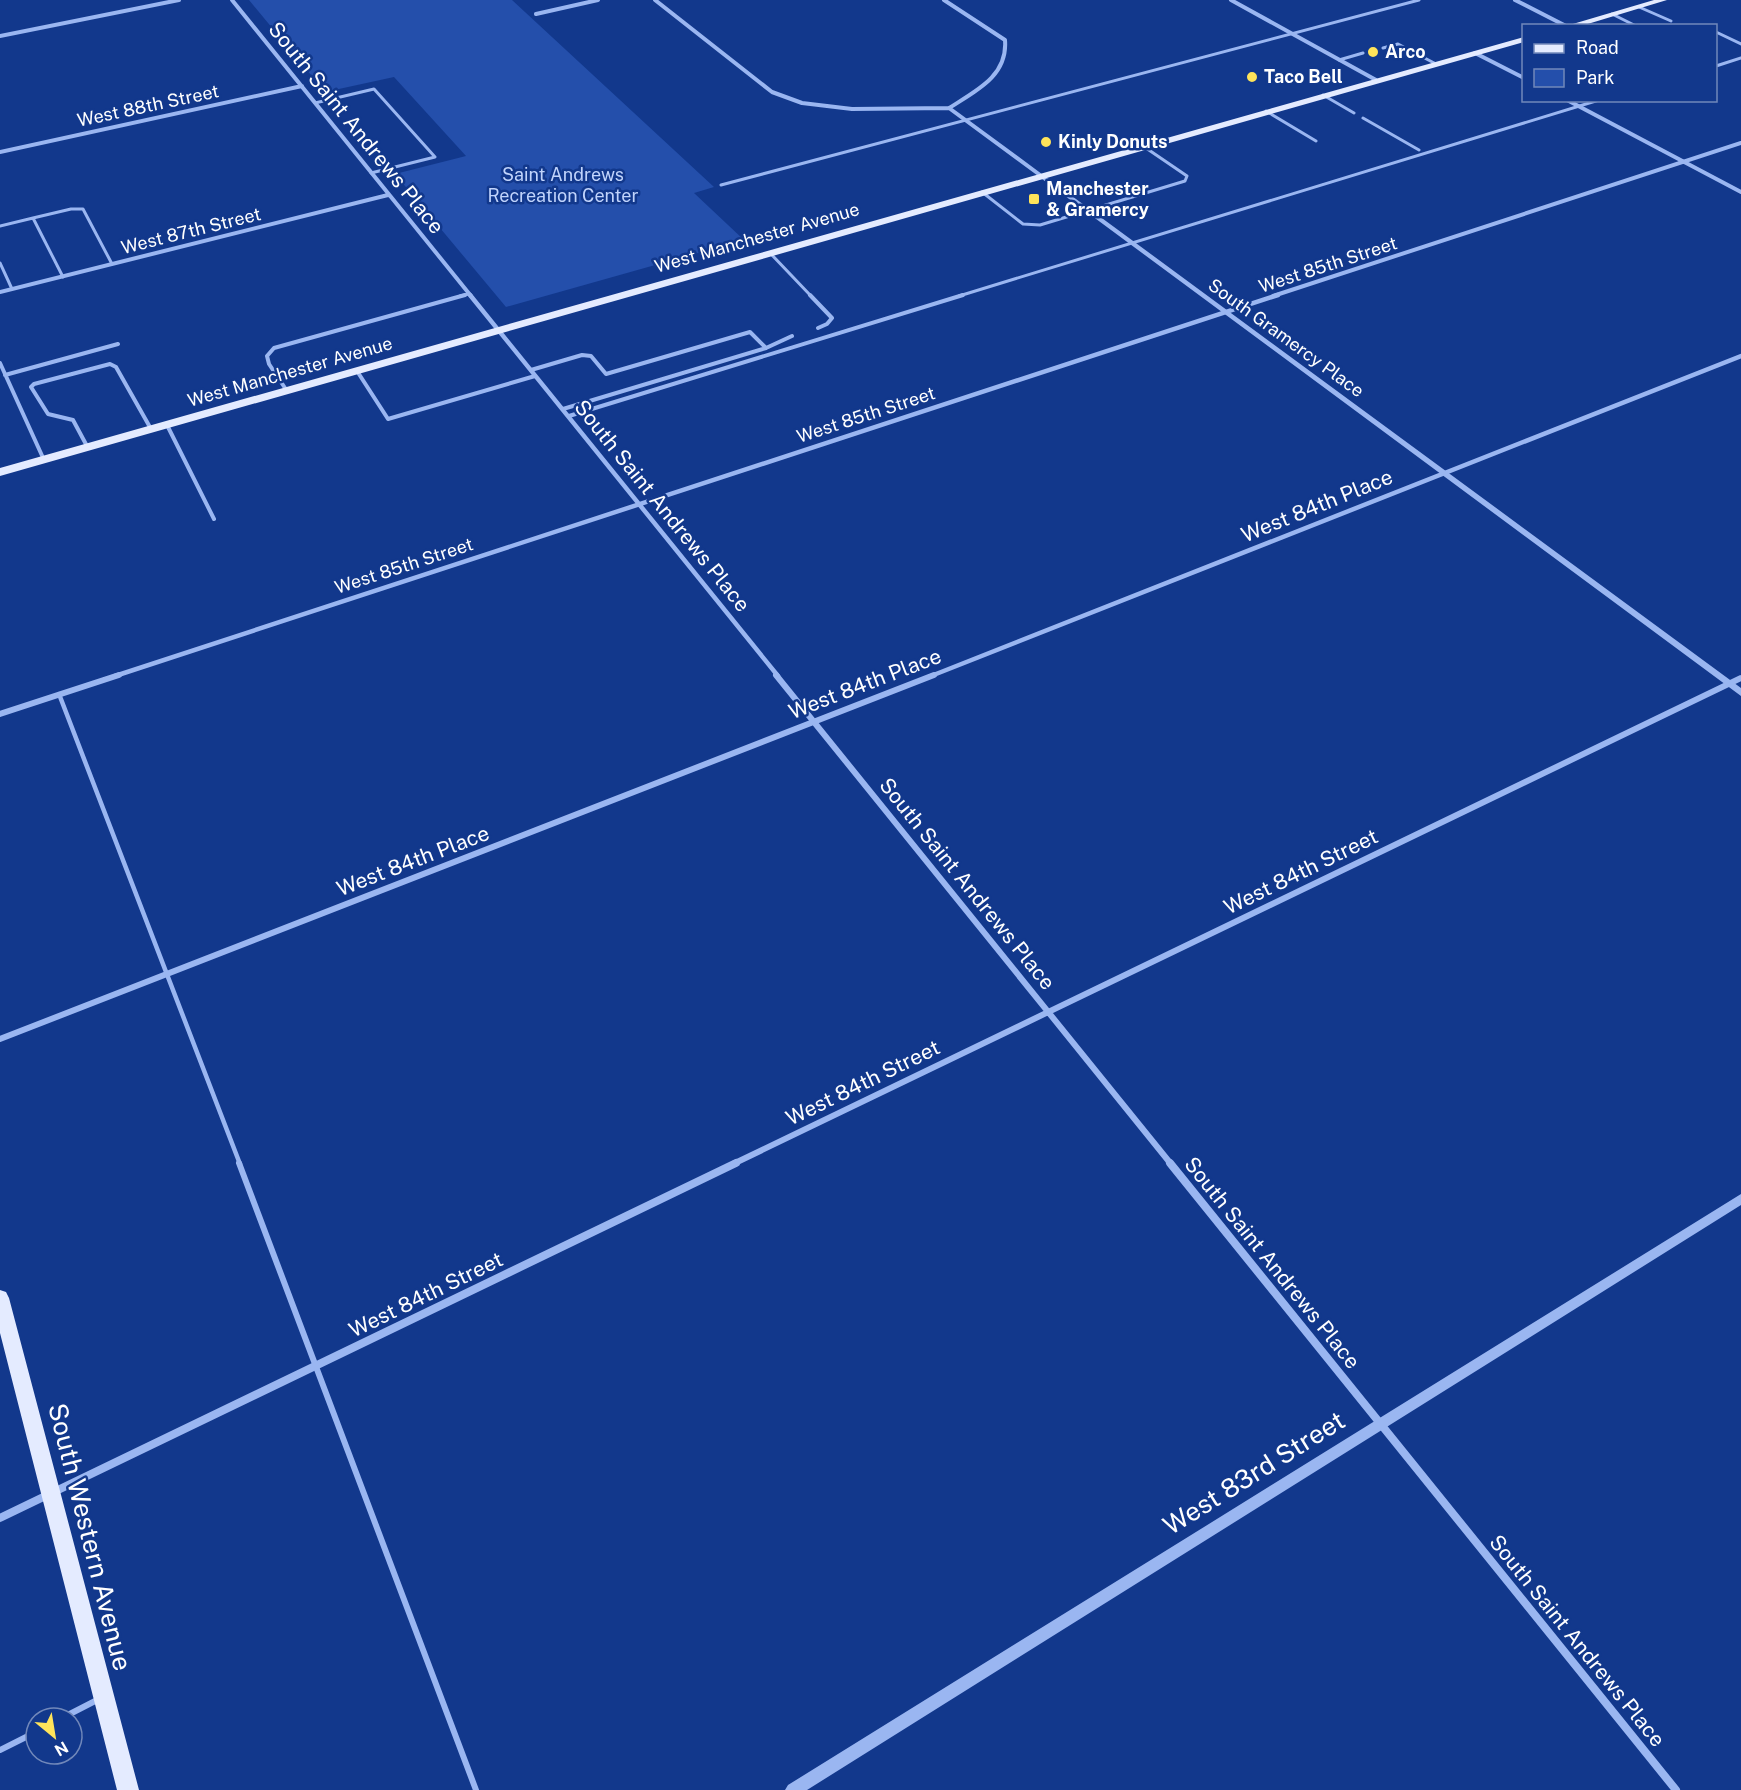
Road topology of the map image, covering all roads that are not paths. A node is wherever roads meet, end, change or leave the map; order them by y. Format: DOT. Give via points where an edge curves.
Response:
graph roads {
  1 [pos="179,0"];
  2 [pos="232,0"];
  3 [pos="598,0"];
  4 [pos="655,0"];
  5 [pos="944,0"];
  6 [pos="1231,0"];
  7 [pos="1419,0"];
  8 [pos="1515,0"];
  9 [pos="1663,0"];
  10 [pos="1639,7"];
  11 [pos="536,14"];
  12 [pos="1612,14"];
  13 [pos="1671,21"];
  14 [pos="1564,24"];
  15 [pos="1575,24"];
  16 [pos="1632,24"];
  17 [pos="1717,32"];
  18 [pos="1291,34"];
  19 [pos="0,36"];
  20 [pos="1522,40"];
  21 [pos="1741,44"];
  22 [pos="1383,48"];
  23 [pos="1363,53"];
  24 [pos="1475,53"];
  25 [pos="1741,58"];
  26 [pos="1339,60"];
  27 [pos="1436,64"];
  28 [pos="1717,66"];
  29 [pos="1522,77"];
  30 [pos="1376,80"];
  31 [pos="302,86"];
  32 [pos="1323,95"];
  33 [pos="1570,102"];
  34 [pos="1593,102"];
  35 [pos="315,103"];
  36 [pos="1579,107"];
  37 [pos="949,108"];
  38 [pos="1266,111"];
  39 [pos="1354,113"];
  40 [pos="1363,118"];
  41 [pos="966,120"];
  42 [pos="1316,141"];
  43 [pos="1741,143"];
  44 [pos="1143,146"];
  45 [pos="1419,150"];
  46 [pos="0,152"];
  47 [pos="1685,162"];
  48 [pos="371,173"];
  49 [pos="1040,175"];
  50 [pos="722,185"];
  51 [pos="982,192"];
  52 [pos="1741,192"];
  53 [pos="388,195"];
  54 [pos="1088,211"];
  55 [pos="33,218"];
  56 [pos="0,226"];
  57 [pos="1133,243"];
  58 [pos="770,253"];
  59 [pos="0,262"];
  60 [pos="112,264"];
  61 [pos="63,277"];
  62 [pos="12,289"];
  63 [pos="0,292"];
  64 [pos="469,294"];
  65 [pos="1226,312"];
  66 [pos="818,328"];
  67 [pos="499,331"];
  68 [pos="792,336"];
  69 [pos="118,344"];
  70 [pos="766,348"];
  71 [pos="1741,356"];
  72 [pos="0,363"];
  73 [pos="357,371"];
  74 [pos="533,373"];
  75 [pos="5,375"];
  76 [pos="287,392"];
  77 [pos="563,409"];
  78 [pos="569,416"];
  79 [pos="167,425"];
  80 [pos="151,429"];
  81 [pos="88,448"];
  82 [pos="44,460"];
  83 [pos="0,472"];
  84 [pos="1444,474"];
  85 [pos="639,503"];
  86 [pos="214,519"];
  87 [pos="1741,678"];
  88 [pos="1729,684"];
  89 [pos="1741,693"];
  90 [pos="58,694"];
  91 [pos="0,714"];
  92 [pos="815,722"];
  93 [pos="165,974"];
  94 [pos="1049,1012"];
  95 [pos="0,1039"];
  96 [pos="1741,1199"];
  97 [pos="0,1298"];
  98 [pos="317,1366"];
  99 [pos="1380,1423"];
  100 [pos="52,1493"];
  101 [pos="0,1518"];
  102 [pos="104,1696"];
  103 [pos="84,1706"];
  104 [pos="24,1738"];
  105 [pos="0,1750"];
  106 [pos="128,1790"];
  107 [pos="476,1790"];
  108 [pos="793,1790"];
  109 [pos="1676,1790"];
  1 -- 19 [label="street"];
  2 -- 31 [label="street, South Saint Andrews Place"];
  3 -- 11 [label="street"];
  4 -- 37 [label="street" via="772,92 802,104 852,109"];
  5 -- 37 [label="street" via="1005,40 1008,52 1005,64 993,78"];
  6 -- 18 [label="street"];
  7 -- 18 [label="lane"];
  8 -- 14 [label="street"];
  9 -- 10 [label="main road"];
  10 -- 12 [label="main road"];
  10 -- 13 [label="lane"];
  12 -- 15 [label="main road"];
  12 -- 16 [label="lane"];
  17 -- 21 [label="lane"];
  18 -- 26 [label="street"];
  18 -- 41 [label="lane"];
  20 -- 24 [label="main road, West Manchester Avenue"];
  22 -- 27 [label="lane" via="1398,44"];
  23 -- 26 [label="lane"];
  24 -- 27 [label="main road, West Manchester Avenue"];
  24 -- 29 [label="street"];
  25 -- 28 [label="lane"];
  26 -- 30 [label="street"];
  27 -- 30 [label="main road, West Manchester Avenue"];
  30 -- 32 [label="main road, West Manchester Avenue"];
  31 -- 35 [label="street, South Saint Andrews Place"];
  31 -- 46 [label="street, West 88th Street"];
  32 -- 38 [label="main road, West Manchester Avenue"];
  32 -- 39 [label="lane"];
  33 -- 36 [label="street"];
  34 -- 36 [label="lane"];
  35 -- 48 [label="street, South Saint Andrews Place"];
  35 -- 48 [label="lane" via="374,89 435,157"];
  36 -- 47 [label="street"];
  36 -- 57 [label="lane"];
  37 -- 41 [label="street, South Gramercy Place"];
  38 -- 42 [label="lane"];
  38 -- 44 [label="main road, West Manchester Avenue"];
  40 -- 45 [label="lane"];
  41 -- 49 [label="street, South Gramercy Place"];
  41 -- 50 [label="lane"];
  43 -- 47 [label="street, West 85th Street"];
  44 -- 49 [label="main road, West Manchester Avenue"];
  44 -- 54 [label="lane" via="1187,176 1185,181"];
  47 -- 52 [label="street"];
  47 -- 65 [label="street, West 85th Street"];
  48 -- 53 [label="street, South Saint Andrews Place"];
  49 -- 51 [label="main road, West Manchester Avenue"];
  49 -- 54 [label="street, South Gramercy Place"];
  51 -- 54 [label="lane" via="1023,224 1040,225"];
  51 -- 58 [label="main road, West Manchester Avenue"];
  53 -- 60 [label="street, West 87th Street"];
  53 -- 64 [label="street, South Saint Andrews Place"];
  54 -- 57 [label="street, South Gramercy Place"];
  55 -- 56 [label="lane"];
  55 -- 60 [label="lane" via="83,209"];
  55 -- 61 [label="lane"];
  57 -- 65 [label="street, South Gramercy Place"];
  57 -- 78 [label="lane"];
  58 -- 66 [label="lane" via="832,318"];
  58 -- 67 [label="main road, West Manchester Avenue"];
  59 -- 62 [label="lane"];
  60 -- 61 [label="street, West 87th Street"];
  61 -- 62 [label="street, West 87th Street"];
  62 -- 63 [label="street, West 87th Street"];
  64 -- 67 [label="street, South Saint Andrews Place"];
  64 -- 76 [label="lane" via="274,348 267,356 269,364"];
  65 -- 84 [label="street, South Gramercy Place"];
  65 -- 85 [label="street, West 85th Street"];
  67 -- 73 [label="main road, West Manchester Avenue"];
  67 -- 74 [label="street, South Saint Andrews Place"];
  68 -- 70 [label="lane"];
  69 -- 75 [label="lane"];
  70 -- 74 [label="lane" via="750,332 606,374 591,356 582,355"];
  70 -- 77 [label="lane"];
  71 -- 84 [label="street, West 84th Place"];
  72 -- 75 [label="lane"];
  73 -- 74 [label="lane" via="388,419"];
  73 -- 76 [label="main road, West Manchester Avenue"];
  74 -- 77 [label="street, South Saint Andrews Place"];
  75 -- 82 [label="lane"];
  76 -- 79 [label="main road, West Manchester Avenue"];
  77 -- 78 [label="street, South Saint Andrews Place"];
  78 -- 85 [label="street, South Saint Andrews Place"];
  79 -- 80 [label="main road, West Manchester Avenue"];
  79 -- 86 [label="lane"];
  80 -- 81 [label="main road, West Manchester Avenue"];
  80 -- 81 [label="lane" via="116,367 110,364 34,384 32,387 48,414 73,420"];
  81 -- 82 [label="main road, West Manchester Avenue"];
  82 -- 83 [label="main road, West Manchester Avenue"];
  84 -- 88 [label="street, South Gramercy Place"];
  84 -- 92 [label="street, West 84th Place"];
  85 -- 90 [label="street, West 85th Street"];
  85 -- 92 [label="street, South Saint Andrews Place"];
  87 -- 88 [label="street, West 84th Street"];
  88 -- 89 [label="street, South Gramercy Place"];
  88 -- 94 [label="street, West 84th Street"];
  90 -- 91 [label="street, West 85th Street"];
  90 -- 93 [label="lane"];
  92 -- 93 [label="street, West 84th Place"];
  92 -- 94 [label="street, South Saint Andrews Place"];
  93 -- 95 [label="street, West 84th Place"];
  93 -- 98 [label="lane"];
  94 -- 98 [label="street, West 84th Street"];
  94 -- 99 [label="street, South Saint Andrews Place"];
  96 -- 99 [label="street, West 83rd Street"];
  97 -- 100 [label="main road, South Western Avenue"];
  98 -- 100 [label="street, West 84th Street"];
  98 -- 107 [label="lane"];
  99 -- 108 [label="street, West 83rd Street"];
  99 -- 109 [label="street, South Saint Andrews Place"];
  100 -- 101 [label="street, West 84th Street"];
  100 -- 102 [label="main road, South Western Avenue"];
  102 -- 103 [label="lane"];
  102 -- 106 [label="main road, South Western Avenue"];
  104 -- 105 [label="lane"];
}
